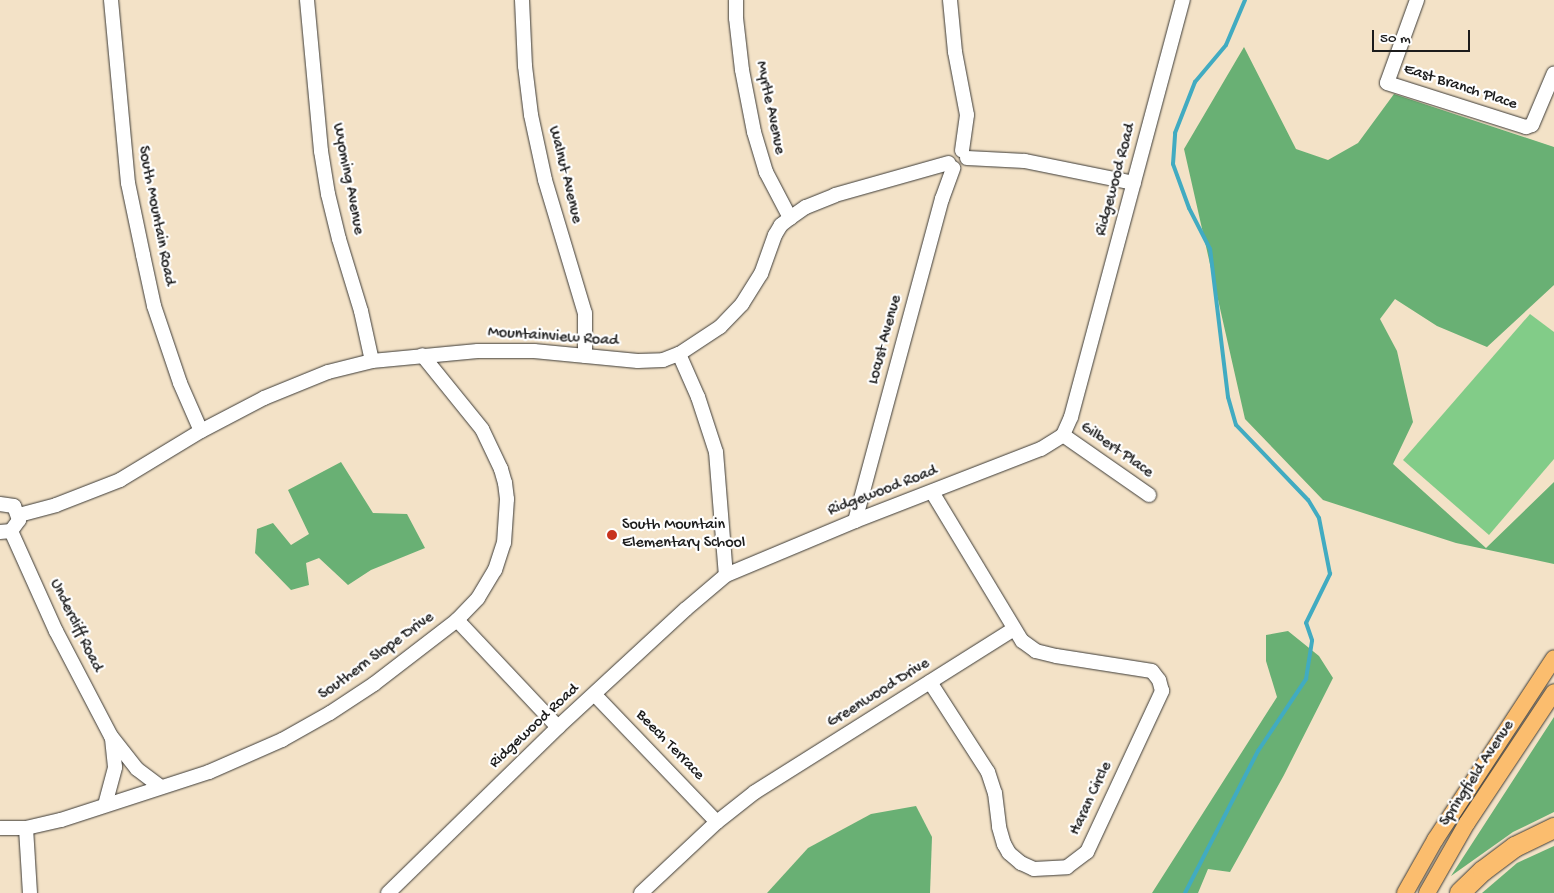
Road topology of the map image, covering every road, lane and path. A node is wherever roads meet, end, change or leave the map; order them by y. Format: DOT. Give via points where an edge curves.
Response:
graph roads {
  1 [pos="111,0"];
  2 [pos="307,0"];
  3 [pos="522,0"];
  4 [pos="736,0"];
  5 [pos="950,0"];
  6 [pos="1184,0"];
  7 [pos="1417,0"];
  8 [pos="1553,76"];
  9 [pos="964,155"];
  10 [pos="951,166"];
  11 [pos="1134,183"];
  12 [pos="790,218"];
  13 [pos="679,354"];
  14 [pos="422,355"];
  15 [pos="585,356"];
  16 [pos="372,361"];
  17 [pos="201,431"];
  18 [pos="1063,436"];
  19 [pos="932,492"];
  20 [pos="1149,495"];
  21 [pos="0,504"];
  22 [pos="19,515"];
  23 [pos="855,521"];
  24 [pos="5,531"];
  25 [pos="726,575"];
  26 [pos="457,620"];
  27 [pos="1014,629"];
  28 [pos="1554,658"];
  29 [pos="930,682"];
  30 [pos="1554,692"];
  31 [pos="595,695"];
  32 [pos="558,727"];
  33 [pos="111,736"];
  34 [pos="161,788"];
  35 [pos="105,805"];
  36 [pos="717,822"];
  37 [pos="0,828"];
  38 [pos="26,828"];
  39 [pos="1554,828"];
  40 [pos="30,893"];
  41 [pos="388,893"];
  42 [pos="641,893"];
  43 [pos="1405,893"];
  44 [pos="1427,893"];
  45 [pos="1460,893"];
  1 -- 17 [label="street, South Mountain Road" via="122,136 137,228 154,306 180,383"];
  2 -- 16 [label="street, Wyoming Avenue" via="328,194"];
  3 -- 15 [label="street, Walnut Avenue" via="531,115 545,180 585,313"];
  4 -- 12 [label="street, Myrtle Avenue" via="742,70 754,132 766,172"];
  5 -- 9 [label="street" via="955,52 967,115"];
  6 -- 11 [label="street, Ridgewood Road"];
  7 -- 8 [label="street, East Branch Place" via="1387,83 1526,128 1532,125"];
  9 -- 10 [label="street" via="956,151 950,154"];
  9 -- 11 [label="street" via="1025,161"];
  10 -- 12 [label="street, Mountainview Road" via="835,195 806,207"];
  10 -- 23 [label="street, Locust Avenue"];
  11 -- 18 [label="street, Ridgewood Road" via="1071,417"];
  12 -- 13 [label="street, Mountainview Road" via="775,235 760,274 742,304 714,331"];
  13 -- 15 [label="street, Mountainview Road" via="663,360 638,362"];
  13 -- 25 [label="street" via="698,397 716,452"];
  14 -- 15 [label="street, Mountainview Road" via="506,350"];
  14 -- 16 [label="street, Mountainview Road"];
  14 -- 26 [label="street, Southern Slope Drive" via="482,429 501,469 507,499 504,543 495,570 478,598"];
  16 -- 17 [label="street, Mountainview Road" via="296,384"];
  17 -- 22 [label="street, Mountainview Road" via="120,480 56,505"];
  18 -- 19 [label="street, Ridgewood Road" via="1041,449"];
  18 -- 20 [label="street, Gilbert Place"];
  19 -- 23 [label="street, Ridgewood Road"];
  19 -- 27 [label="street"];
  21 -- 22 [label="street" via="14,506"];
  22 -- 24 [label="street" via="17,524"];
  23 -- 25 [label="street, Ridgewood Road"];
  24 -- 33 [label="street, Undercliff Road"];
  25 -- 31 [label="street, Ridgewood Road"];
  26 -- 32 [label="street"];
  26 -- 34 [label="street, Southern Slope Drive" via="374,684 330,713 244,758"];
  27 -- 29 [label="street, Greenwood Drive"];
  27 -- 29 [label="street, Haran Circle" via="1022,641 1036,651 1152,671 1162,691 1087,852 1067,867 1034,869 1010,853 999,827 995,793 988,772"];
  28 -- 43 [label="main road, Springfield Avenue" via="1435,840"];
  29 -- 36 [label="street, Greenwood Drive" via="756,792"];
  30 -- 44 [label="main road, Springfield Avenue" via="1472,816"];
  31 -- 32 [label="street, Ridgewood Road"];
  31 -- 36 [label="street, Beech Terrace"];
  32 -- 41 [label="street, Ridgewood Road"];
  33 -- 34 [label="street, Undercliff Road" via="137,769"];
  33 -- 35 [label="street, Undercliff Road" via="115,767"];
  34 -- 35 [label="street, Southern Slope Drive"];
  35 -- 38 [label="street, Southern Slope Drive"];
  36 -- 42 [label="street, Greenwood Drive"];
  37 -- 38 [label="street, Southern Slope Drive"];
  38 -- 40 [label="street"];
  39 -- 45 [label="highway" via="1515,847"];
}
